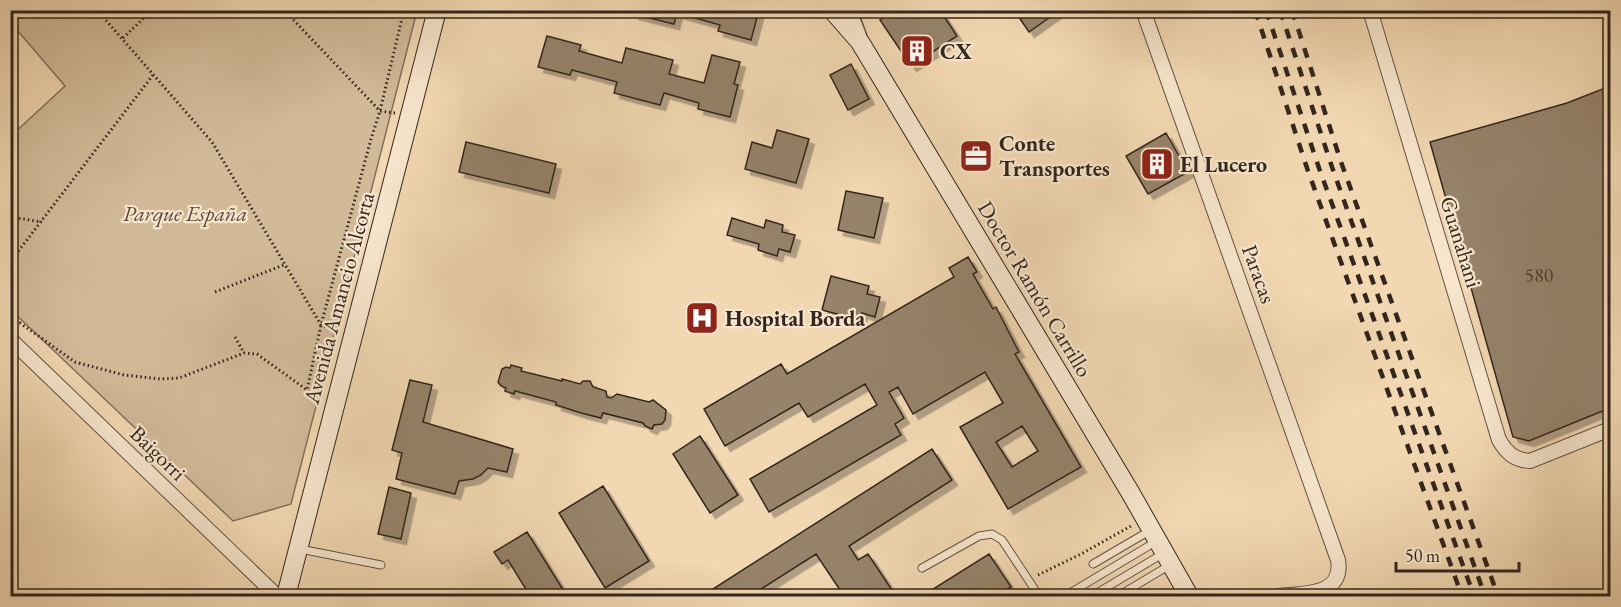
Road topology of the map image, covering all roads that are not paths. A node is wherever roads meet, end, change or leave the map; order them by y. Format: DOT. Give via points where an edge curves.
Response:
graph roads {
  1 [pos="437,10"];
  2 [pos="832,10"];
  3 [pos="848,10"];
  4 [pos="1143,10"];
  5 [pos="1370,10"];
  6 [pos="860,42"];
  7 [pos="10,339"];
  8 [pos="1611,429"];
  9 [pos="1158,541"];
  10 [pos="298,549"];
  11 [pos="1093,564"];
  12 [pos="1118,565"];
  13 [pos="381,566"];
  14 [pos="922,568"];
  15 [pos="1125,576"];
  16 [pos="277,597"];
  17 [pos="286,597"];
  18 [pos="1039,597"];
  19 [pos="1065,597"];
  20 [pos="1092,597"];
  21 [pos="1118,597"];
  22 [pos="1189,597"];
  23 [pos="1279,597"];
  1 -- 10 [label="main road, Avenida Amancio Alcorta"];
  2 -- 6 [label="main road, Doctor Ramón Carrillo"];
  3 -- 6 [label="street"];
  4 -- 23 [label="street, Paracas" via="1336,551 1339,573 1329,587"];
  5 -- 8 [label="street, Guanahani" via="1503,446 1513,457 1524,461 1538,459"];
  6 -- 9 [label="main road, Doctor Ramón Carrillo"];
  7 -- 16 [label="street, Baigorri"];
  9 -- 11 [label="lane"];
  9 -- 12 [label="lane"];
  9 -- 15 [label="lane"];
  9 -- 21 [label="lane"];
  9 -- 22 [label="main road, Doctor Ramón Carrillo"];
  10 -- 13 [label="lane"];
  10 -- 17 [label="main road, Avenida Amancio Alcorta"];
  12 -- 15 [label="lane"];
  12 -- 19 [label="lane"];
  14 -- 18 [label="lane" via="979,536 992,534 1002,540"];
  15 -- 20 [label="lane"];
}
